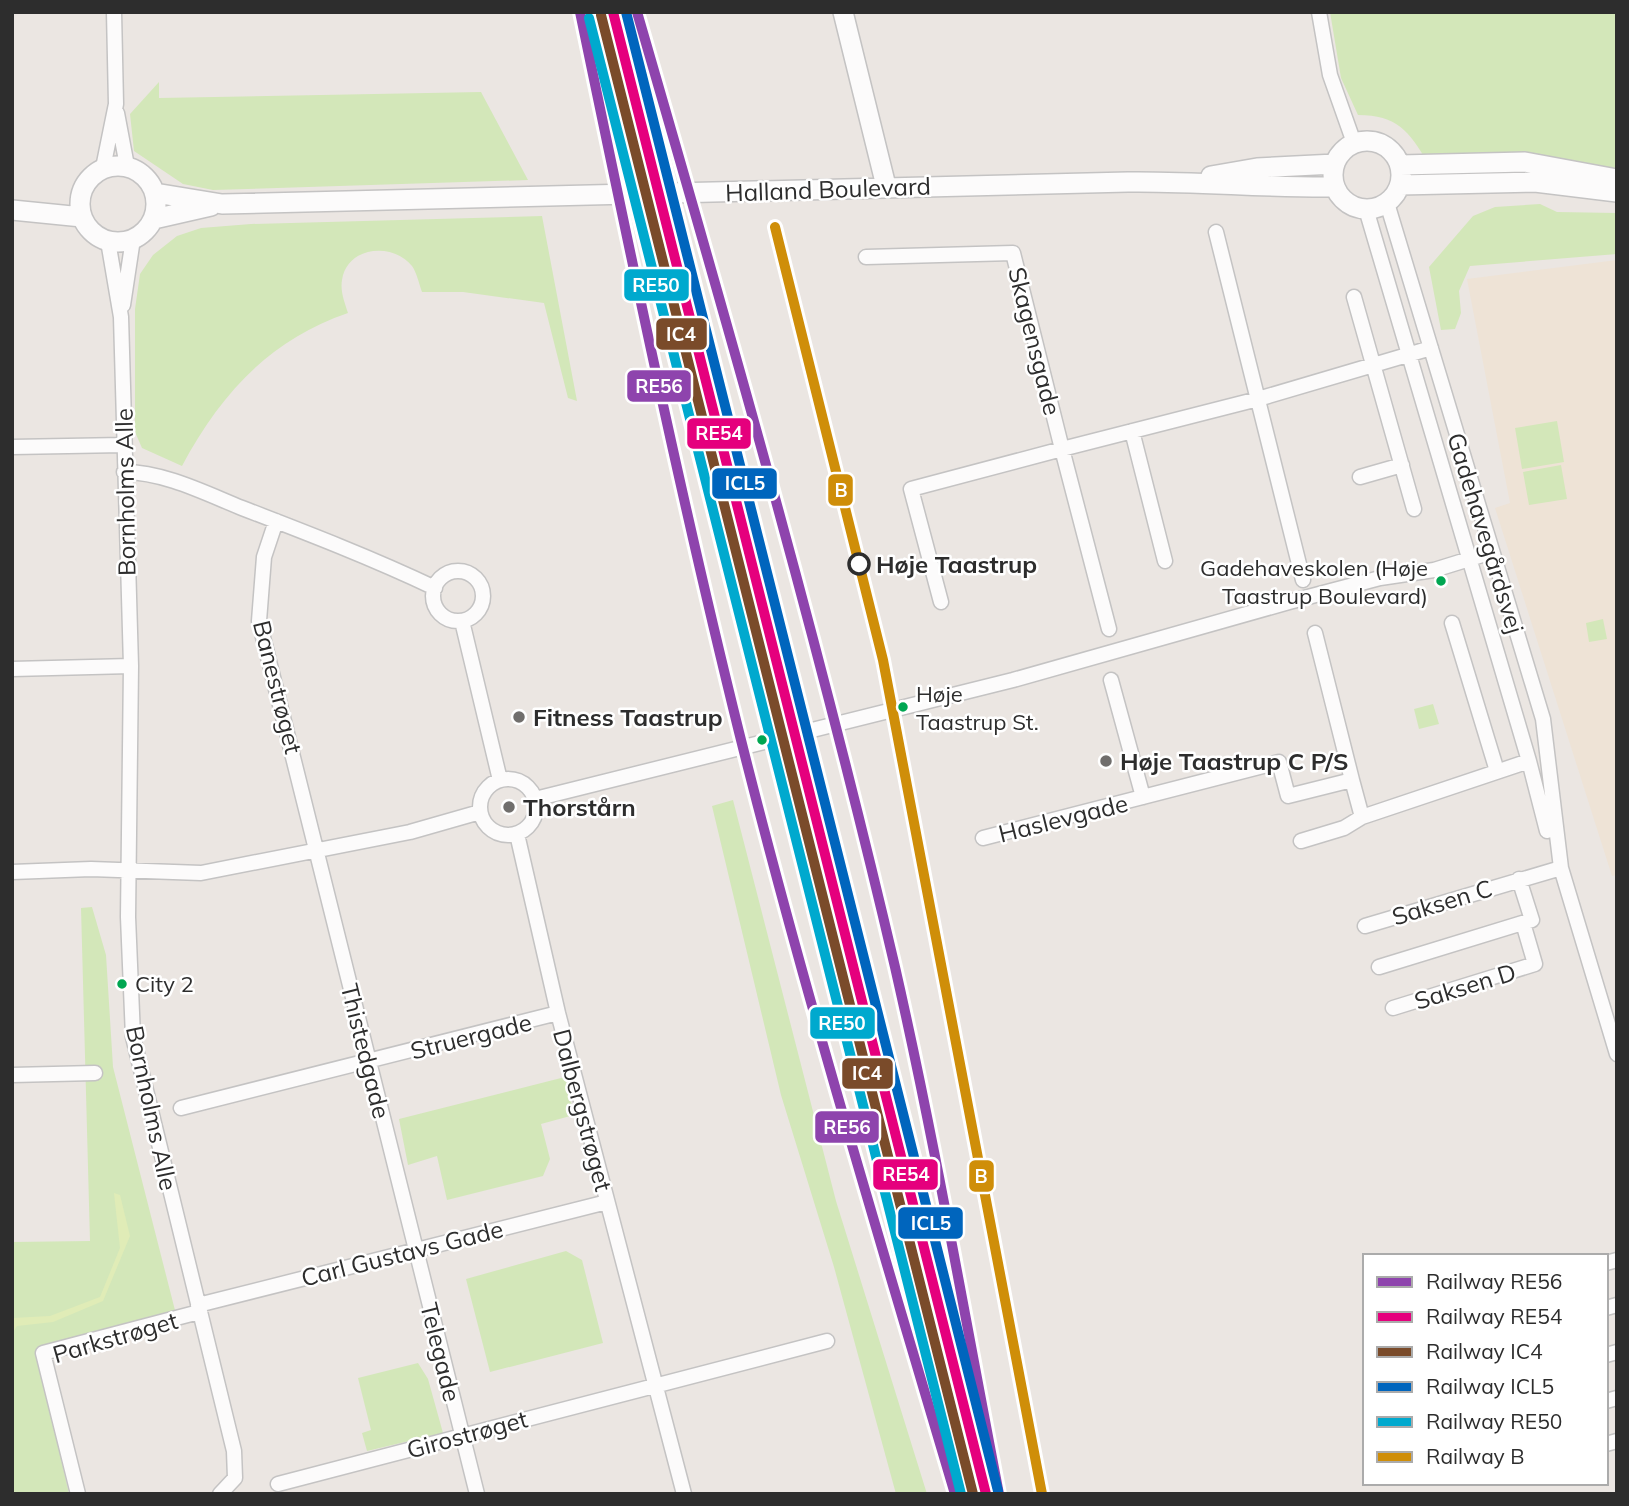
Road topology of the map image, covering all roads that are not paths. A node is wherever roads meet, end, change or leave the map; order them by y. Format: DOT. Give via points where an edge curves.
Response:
graph roads {
  1 [pos="114,12"];
  2 [pos="843,12"];
  3 [pos="1319,12"];
  4 [pos="116,104"];
  5 [pos="1354,143"];
  6 [pos="1335,163"];
  7 [pos="1400,165"];
  8 [pos="127,166"];
  9 [pos="103,168"];
  10 [pos="1617,179"];
  11 [pos="1182,181"];
  12 [pos="1400,185"];
  13 [pos="886,186"];
  14 [pos="1335,187"];
  15 [pos="1617,192"];
  16 [pos="155,193"];
  17 [pos="1387,203"];
  18 [pos="222,204"];
  19 [pos="81,207"];
  20 [pos="1366,209"];
  21 [pos="17,210"];
  22 [pos="154,219"];
  23 [pos="1216,232"];
  24 [pos="132,239"];
  25 [pos="108,241"];
  26 [pos="866,257"];
  27 [pos="1354,296"];
  28 [pos="121,317"];
  29 [pos="1431,348"];
  30 [pos="1410,355"];
  31 [pos="1373,365"];
  32 [pos="1258,398"];
  33 [pos="1132,431"];
  34 [pos="123,445"];
  35 [pos="12,447"];
  36 [pos="1062,449"];
  37 [pos="1402,465"];
  38 [pos="124,472"];
  39 [pos="1360,477"];
  40 [pos="1414,509"];
  41 [pos="276,521"];
  42 [pos="1492,552"];
  43 [pos="1470,559"];
  44 [pos="1165,561"];
  45 [pos="1303,580"];
  46 [pos="435,588"];
  47 [pos="941,602"];
  48 [pos="462,621"];
  49 [pos="1452,622"];
  50 [pos="1109,629"];
  51 [pos="1315,633"];
  52 [pos="131,666"];
  53 [pos="12,670"];
  54 [pos="1111,680"];
  55 [pos="1529,761"];
  56 [pos="1497,771"];
  57 [pos="500,780"];
  58 [pos="1352,780"];
  59 [pos="1143,797"];
  60 [pos="535,799"];
  61 [pos="480,812"];
  62 [pos="1362,817"];
  63 [pos="517,834"];
  64 [pos="984,838"];
  65 [pos="1301,841"];
  66 [pos="318,852"];
  67 [pos="1561,868"];
  68 [pos="12,872"];
  69 [pos="129,872"];
  70 [pos="1520,879"];
  71 [pos="1523,923"];
  72 [pos="1365,926"];
  73 [pos="1379,967"];
  74 [pos="1393,1007"];
  75 [pos="558,1013"];
  76 [pos="1617,1054"];
  77 [pos="368,1061"];
  78 [pos="95,1073"];
  79 [pos="12,1075"];
  80 [pos="181,1108"];
  81 [pos="607,1202"];
  82 [pos="415,1250"];
  83 [pos="198,1309"];
  84 [pos="827,1341"];
  85 [pos="656,1385"];
  86 [pos="462,1436"];
  87 [pos="278,1484"];
  88 [pos="78,1494"];
  89 [pos="220,1494"];
  90 [pos="477,1494"];
  91 [pos="684,1494"];
  1 -- 4 [label="street"];
  2 -- 13 [label="street"];
  3 -- 5 [label="street" via="1330,75"];
  4 -- 8 [label="street"];
  4 -- 9 [label="street"];
  5 -- 6 [label="street"];
  5 -- 7 [label="street" via="1368,140 1381,144"];
  6 -- 11 [label="street, Halland Boulevard" via="1257,168"];
  6 -- 14 [label="street"];
  7 -- 10 [label="street" via="1525,162"];
  7 -- 12 [label="street"];
  8 -- 9 [label="street"];
  8 -- 16 [label="street" via="146,178"];
  9 -- 19 [label="street" via="93,175"];
  11 -- 13 [label="street, Halland Boulevard"];
  11 -- 14 [label="street, Halland Boulevard" via="1262,188"];
  12 -- 15 [label="street" via="1535,182"];
  12 -- 17 [label="street"];
  13 -- 18 [label="street, Halland Boulevard"];
  14 -- 20 [label="street" via="1347,202"];
  16 -- 18 [label="street, Halland Boulevard"];
  16 -- 22 [label="street"];
  17 -- 20 [label="street"];
  17 -- 29 [label="street, Gadehavegårdsvej"];
  18 -- 22 [label="street, Halland Boulevard"];
  19 -- 21 [label="street"];
  19 -- 25 [label="street" via="89,230"];
  20 -- 30 [label="street, Gadehavegårdsvej"];
  22 -- 24 [label="street"];
  23 -- 32 [label="street"];
  24 -- 25 [label="street"];
  24 -- 28 [label="street, Bornholms Alle"];
  25 -- 28 [label="street, Bornholms Alle"];
  26 -- 36 [label="street, Skagensgade" via="1013,253"];
  27 -- 31 [label="street"];
  28 -- 34 [label="street, Bornholms Alle"];
  29 -- 30 [label="street, Skagensgade"];
  29 -- 42 [label="street, Gadehavegårdsvej"];
  30 -- 31 [label="street, Skagensgade"];
  30 -- 43 [label="street, Gadehavegårdsvej"];
  31 -- 32 [label="street, Skagensgade"];
  31 -- 37 [label="street"];
  32 -- 33 [label="street, Skagensgade"];
  32 -- 45 [label="street"];
  33 -- 36 [label="street, Skagensgade"];
  33 -- 44 [label="street"];
  34 -- 35 [label="street"];
  34 -- 38 [label="street, Bornholms Alle"];
  36 -- 47 [label="street, Skagensgade" via="911,489"];
  36 -- 50 [label="street, Skagensgade"];
  37 -- 39 [label="street"];
  37 -- 40 [label="street"];
  38 -- 41 [label="street" via="145,473"];
  38 -- 52 [label="street, Bornholms Alle"];
  41 -- 46 [label="street"];
  41 -- 66 [label="street, Banestrøget" via="264,557 259,621"];
  42 -- 43 [label="street"];
  42 -- 67 [label="street, Gadehavegårdsvej" via="1543,719"];
  43 -- 55 [label="street, Gadehavegårdsvej"];
  43 -- 60 [label="street" via="1421,573 1380,578 949,696"];
  46 -- 48 [label="street" via="434,603 442,615"];
  46 -- 48 [label="street" via="456,572 478,582 483,594 480,608"];
  48 -- 57 [label="street"];
  49 -- 56 [label="street"];
  51 -- 58 [label="street"];
  52 -- 53 [label="street"];
  52 -- 69 [label="street, Bornholms Alle"];
  54 -- 59 [label="street, Haslevgade"];
  55 -- 56 [label="street"];
  55 -- 67 [label="street, Gadehavegårdsvej" via="1549,843"];
  56 -- 62 [label="street"];
  57 -- 60 [label="street" via="517,780"];
  57 -- 61 [label="street" via="484,792"];
  58 -- 59 [label="street, Haslevgade" via="1288,796 1279,762"];
  58 -- 62 [label="street"];
  59 -- 64 [label="street, Haslevgade"];
  60 -- 63 [label="street" via="534,816"];
  61 -- 63 [label="street" via="483,821 498,833"];
  61 -- 66 [label="street"];
  62 -- 65 [label="street" via="1344,828"];
  63 -- 75 [label="street, Dalbergstrøget"];
  66 -- 69 [label="street" via="201,873"];
  66 -- 77 [label="street, Thistedgade"];
  67 -- 70 [label="street, Saksen C"];
  67 -- 76 [label="street, Gadehavegårdsvej"];
  68 -- 69 [label="street"];
  69 -- 83 [label="street, Bornholms Alle" via="133,1037"];
  70 -- 71 [label="street, Saksen D" via="1532,920"];
  70 -- 72 [label="street, Saksen C"];
  71 -- 73 [label="street, Saksen D"];
  71 -- 74 [label="street, Saksen D" via="1535,964"];
  75 -- 77 [label="street, Struergade"];
  75 -- 81 [label="street, Dalbergstrøget"];
  77 -- 80 [label="street, Struergade"];
  77 -- 82 [label="street, Thistedgade"];
  78 -- 79 [label="street"];
  81 -- 82 [label="street, Carl Gustavs Gade"];
  81 -- 85 [label="street, Dalbergstrøget"];
  82 -- 83 [label="street, Carl Gustavs Gade"];
  82 -- 86 [label="street, Telegade"];
  83 -- 88 [label="street, Parkstrøget" via="43,1353"];
  83 -- 89 [label="street, Bornholms Alle" via="236,1462 232,1485"];
  84 -- 85 [label="street"];
  85 -- 86 [label="street, Girostrøget"];
  85 -- 91 [label="street, Dalbergstrøget"];
  86 -- 87 [label="street, Girostrøget"];
  86 -- 90 [label="street, Telegade"];
}
